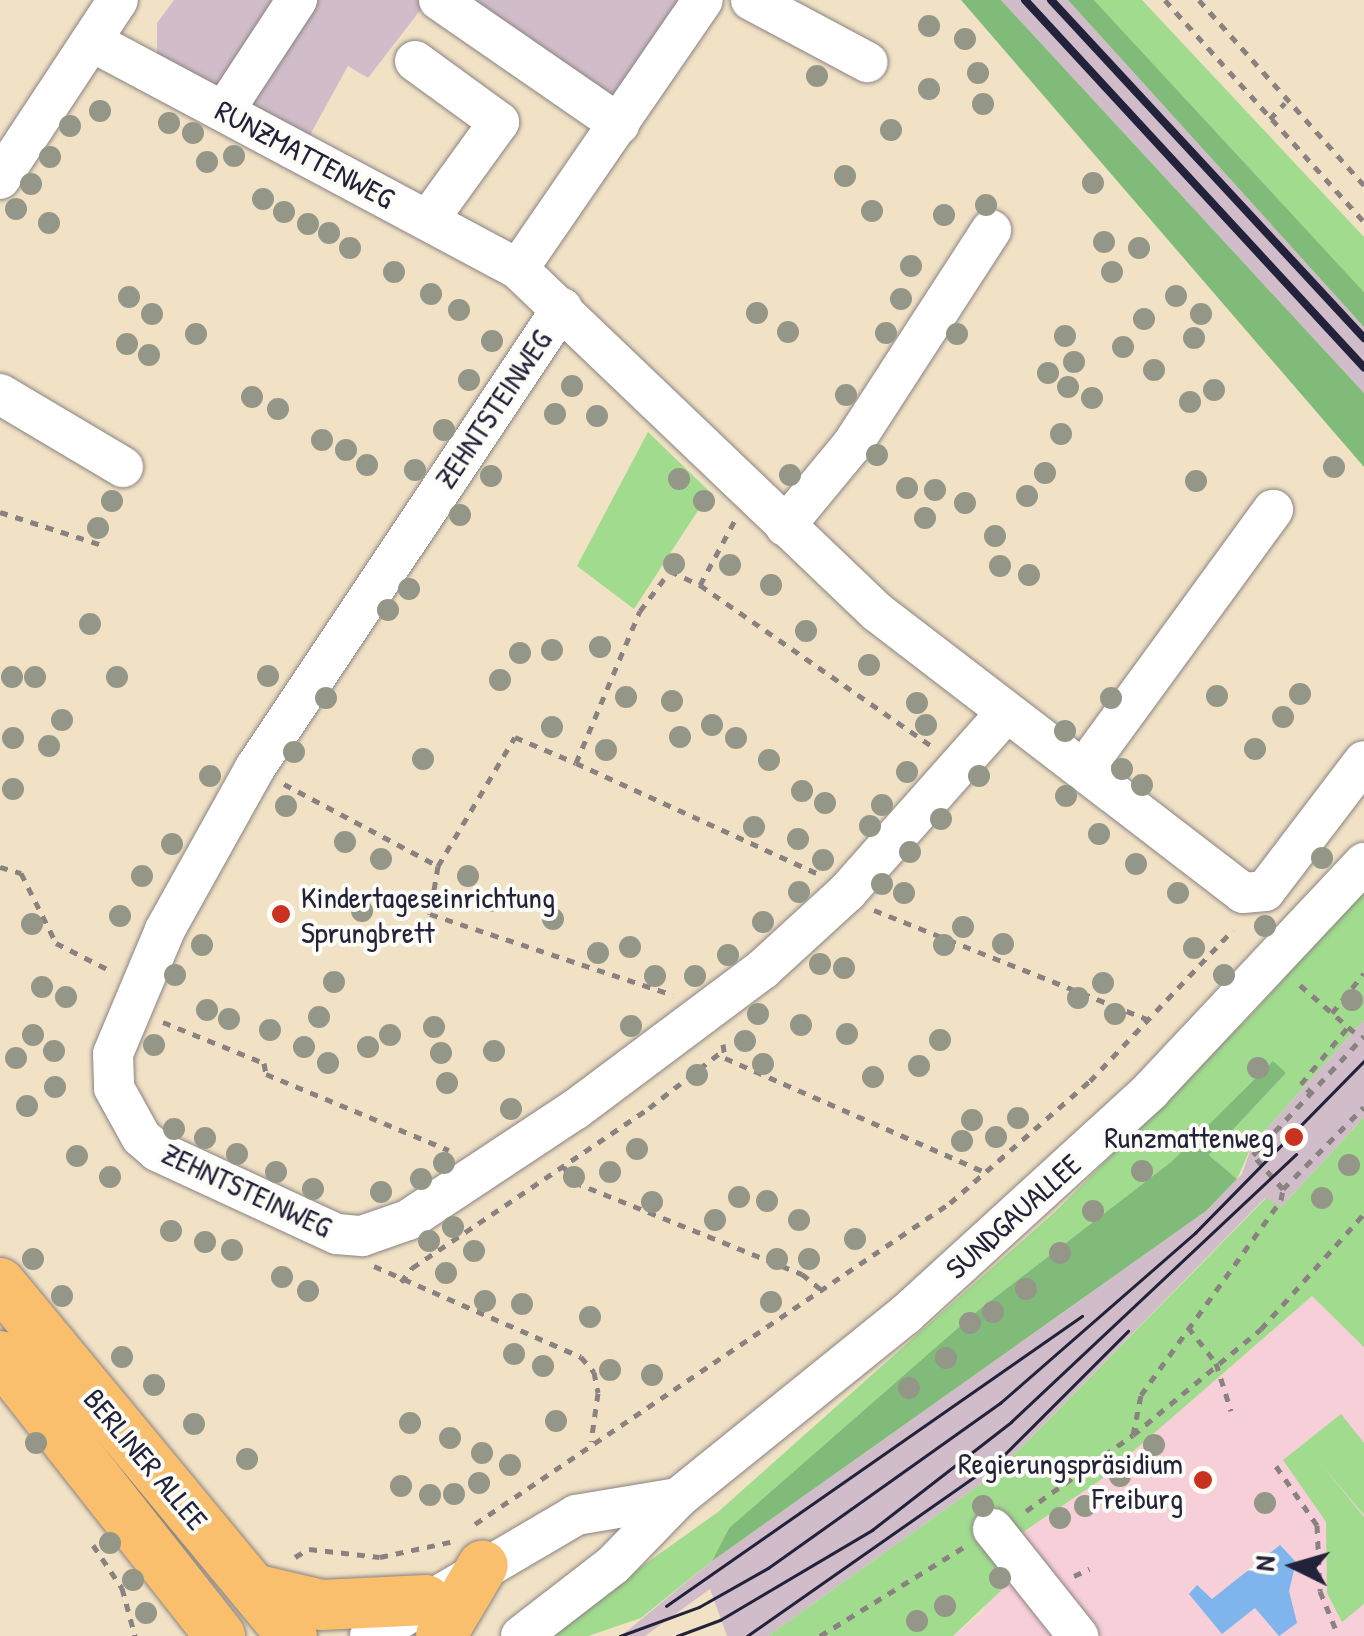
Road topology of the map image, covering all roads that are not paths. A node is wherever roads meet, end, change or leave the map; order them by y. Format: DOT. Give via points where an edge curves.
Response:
graph roads {
  1 [pos="118,0"];
  2 [pos="297,0"];
  3 [pos="438,0"];
  4 [pos="703,0"];
  5 [pos="752,0"];
  6 [pos="91,40"];
  7 [pos="415,61"];
  8 [pos="867,62"];
  9 [pos="224,111"];
  10 [pos="619,124"];
  11 [pos="2,170"];
  12 [pos="428,220"];
  13 [pos="991,230"];
  14 [pos="518,269"];
  15 [pos="562,308"];
  16 [pos="0,394"];
  17 [pos="123,467"];
  18 [pos="1273,510"];
  19 [pos="785,526"];
  20 [pos="1006,712"];
  21 [pos="1364,761"];
  22 [pos="1084,769"];
  23 [pos="1364,863"];
  24 [pos="0,1283"];
  25 [pos="0,1356"];
  26 [pos="678,1498"];
  27 [pos="993,1529"];
  28 [pos="470,1543"];
  29 [pos="272,1575"];
  30 [pos="180,1585"];
  31 [pos="434,1618"];
  32 [pos="177,1636"];
  33 [pos="220,1636"];
  34 [pos="292,1636"];
  35 [pos="370,1636"];
  36 [pos="521,1636"];
  37 [pos="1078,1636"];
  1 -- 6 [label="street"];
  2 -- 9 [label="street"];
  3 -- 10 [label="street"];
  4 -- 10 [label="street"];
  5 -- 8 [label="street"];
  6 -- 9 [label="street, RUNZMATTENWEG"];
  6 -- 11 [label="street"];
  7 -- 12 [label="street" via="498,122"];
  9 -- 12 [label="street, RUNZMATTENWEG"];
  10 -- 14 [label="street"];
  12 -- 14 [label="street, RUNZMATTENWEG"];
  13 -- 19 [label="street" via="852,445"];
  14 -- 15 [label="street, RUNZMATTENWEG"];
  15 -- 19 [label="street, RUNZMATTENWEG"];
  15 -- 20 [label="street, ZEHNTSTEINWEG" via="255,768 133,996 113,1054 114,1088 141,1136 311,1226 362,1236 408,1220 699,1017 847,892"];
  16 -- 17 [label="street"];
  18 -- 22 [label="street"];
  19 -- 20 [label="street, RUNZMATTENWEG" via="878,612"];
  20 -- 22 [label="street, RUNZMATTENWEG"];
  21 -- 22 [label="street, RUNZMATTENWEG" via="1265,890 1243,893"];
  23 -- 26 [label="street, SUNDGAUALLEE" via="1150,1091 904,1315"];
  24 -- 29 [label="main road, BERLINER ALLEE"];
  25 -- 30 [label="main road, BERLINER ALLEE"];
  26 -- 28 [label="street, SUNDGAUALLEE"];
  26 -- 36 [label="street, SUNDGAUALLEE" via="613,1565"];
  27 -- 37 [label="street"];
  28 -- 31 [label="main road"];
  29 -- 31 [label="main road" via="322,1605"];
  29 -- 34 [label="main road, BERLINER ALLEE"];
  30 -- 32 [label="main road"];
  30 -- 33 [label="main road, BERLINER ALLEE"];
  31 -- 35 [label="street"];
}
